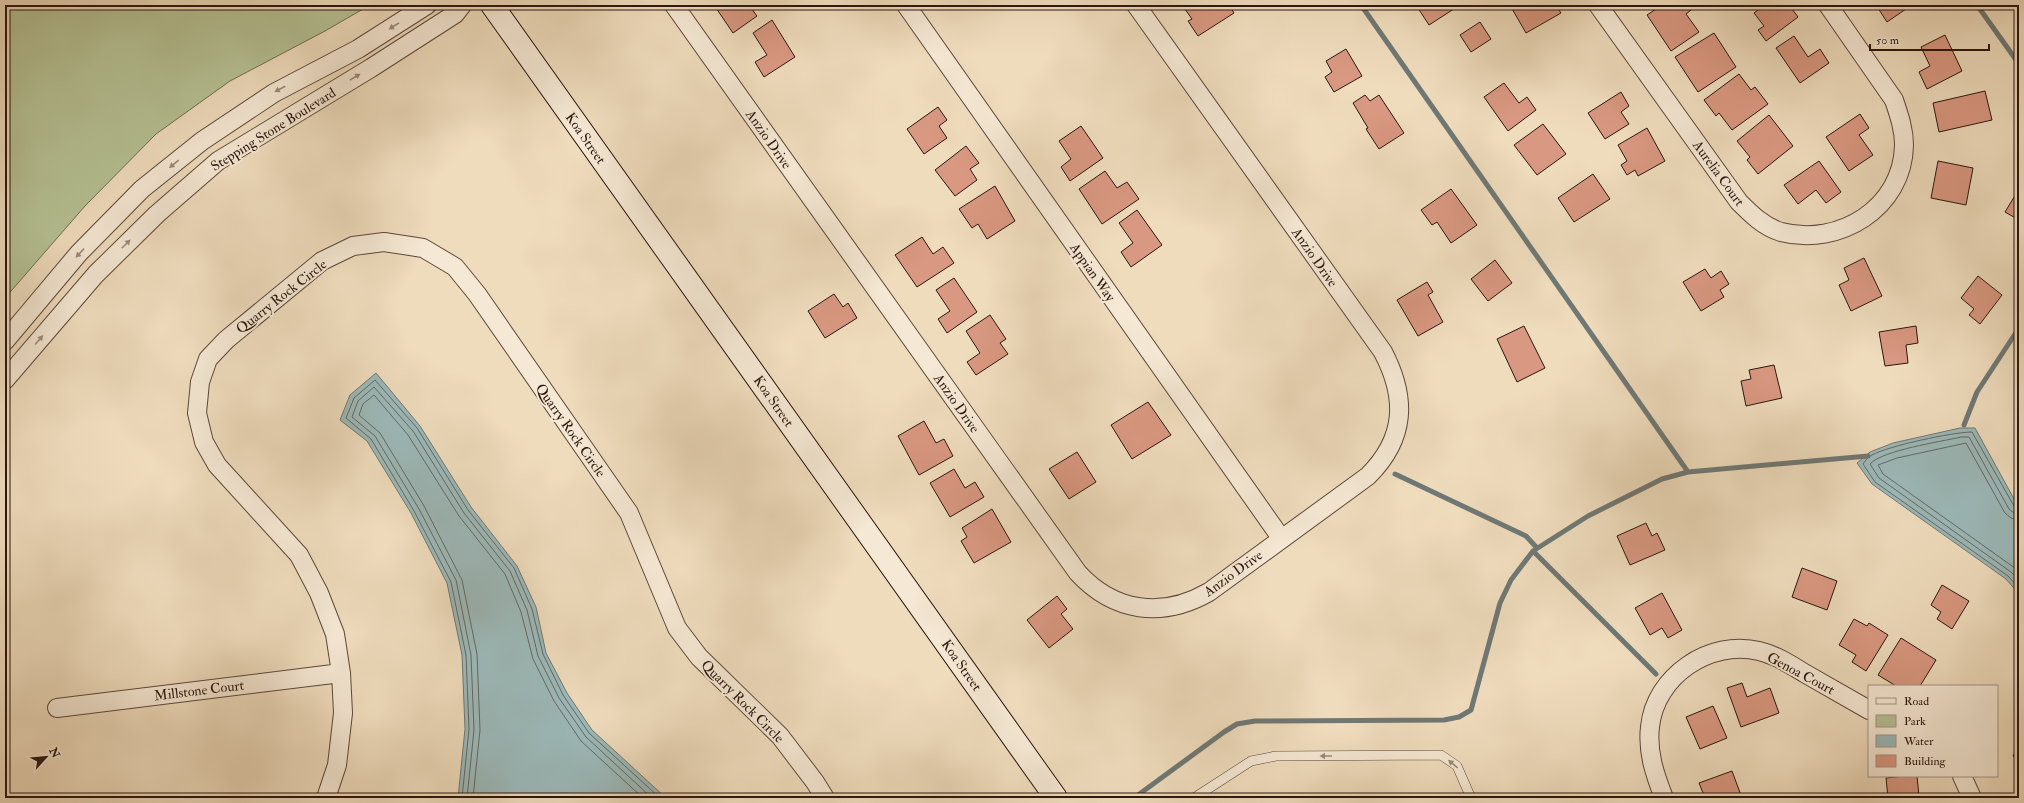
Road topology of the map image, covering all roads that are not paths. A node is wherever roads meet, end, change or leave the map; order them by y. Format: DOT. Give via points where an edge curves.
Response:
graph roads {
  1 [pos="427,5"];
  2 [pos="462,5"];
  3 [pos="492,5"];
  4 [pos="674,5"];
  5 [pos="906,5"];
  6 [pos="1136,5"];
  7 [pos="1598,5"];
  8 [pos="1828,5"];
  9 [pos="5,341"];
  10 [pos="5,352"];
  11 [pos="19,364"];
  12 [pos="5,380"];
  13 [pos="1281,538"];
  14 [pos="341,673"];
  15 [pos="57,708"];
  16 [pos="1868,709"];
  17 [pos="1962,777"];
  18 [pos="326,798"];
  19 [pos="825,798"];
  20 [pos="1056,798"];
  21 [pos="1194,798"];
  22 [pos="1470,798"];
  23 [pos="1664,798"];
  24 [pos="1972,798"];
  1 -- 9 [label="street, Stepping Stone Boulevard, one-way" via="358,49 274,93 202,141 142,189 79,253"];
  11 -- 2 [label="street, Stepping Stone Boulevard, one-way" via="96,274 157,214 218,161 371,68 455,14"];
  3 -- 20 [label="main road, Koa Street"];
  4 -- 13 [label="street, Anzio Drive" via="1087,583 1112,600 1134,607 1154,609 1174,606 1209,592"];
  5 -- 13 [label="street, Appian Way"];
  6 -- 13 [label="street, Anzio Drive" via="1383,352 1395,376 1400,406 1399,420 1395,436 1384,457 1368,476"];
  7 -- 8 [label="street, Aurelia Court" via="1739,202 1771,228 1780,232 1811,235 1842,229 1858,222 1879,207 1897,178 1904,146 1900,117 1894,100"];
  10 -- 11 [label="street"];
  11 -- 12 [label="street, Stepping Stone Boulevard"];
  14 -- 15 [label="street, Millstone Court"];
  14 -- 18 [label="street, Quarry Rock Circle" via="343,713 337,765"];
  14 -- 19 [label="street, Quarry Rock Circle" via="335,634 320,593 299,555 217,465 204,442 197,413 200,382 208,359 226,340 322,261 353,246 384,242 423,248 455,267 477,294 629,513 677,628 699,657 780,736"];
  16 -- 23 [label="street, Genoa Court" via="1768,654 1747,649 1708,655 1683,668 1673,677 1658,698 1652,712 1652,760"];
  17 -- 24 [label="street"];
  22 -- 21 [label="lane, one-way" via="1457,766 1441,755 1276,756 1250,761"];
}
